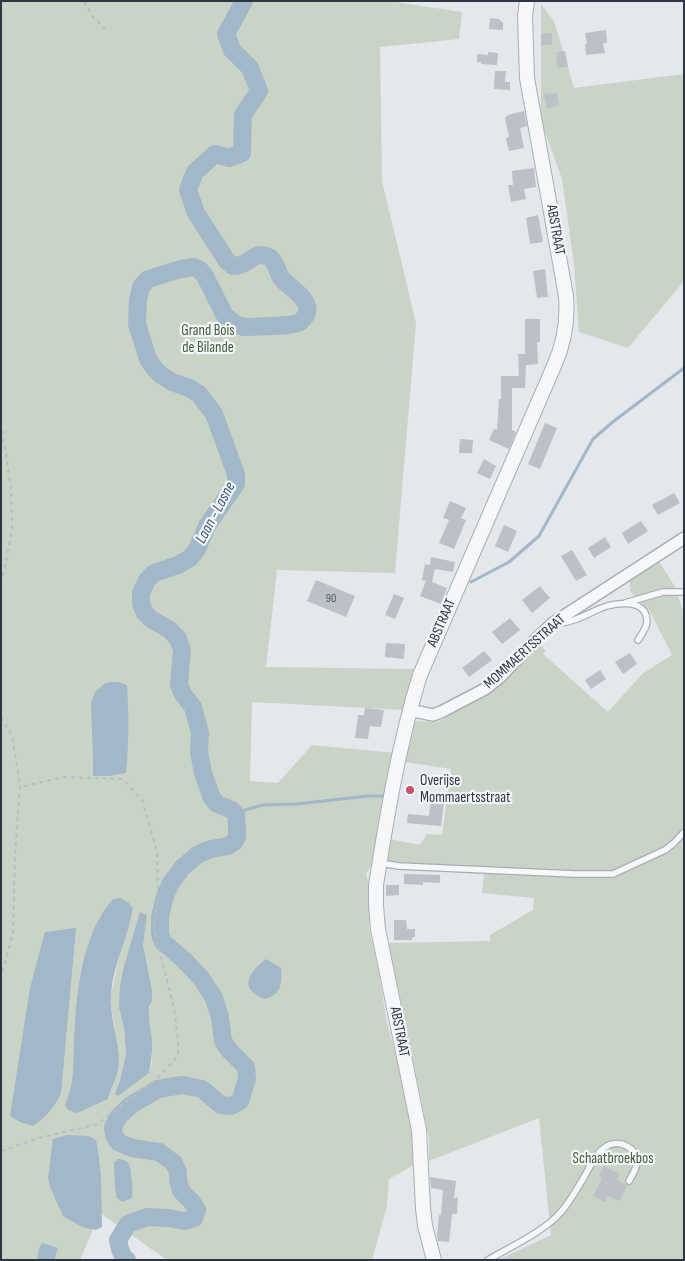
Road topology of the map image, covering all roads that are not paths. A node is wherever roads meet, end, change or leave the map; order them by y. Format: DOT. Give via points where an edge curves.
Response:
graph roads {
  1 [pos="527,1"];
  2 [pos="684,538"];
  3 [pos="684,592"];
  4 [pos="623,604"];
  5 [pos="553,623"];
  6 [pos="638,640"];
  7 [pos="409,710"];
  8 [pos="684,832"];
  9 [pos="380,863"];
  10 [pos="630,1181"];
  11 [pos="434,1260"];
  12 [pos="488,1260"];
  1 -- 7 [label="street, ABSTRAAT" via="528,78 566,296 564,338 420,674"];
  2 -- 5 [label="street, MOMMAERTSSTRAAT"];
  3 -- 4 [label="lane" via="663,592"];
  4 -- 5 [label="lane" via="607,606 579,619"];
  4 -- 6 [label="lane" via="639,606 645,612 647,621"];
  5 -- 7 [label="street, MOMMAERTSSTRAAT" via="485,689 442,712 433,714"];
  7 -- 9 [label="street, ABSTRAAT"];
  8 -- 9 [label="lane" via="665,850 613,874"];
  9 -- 11 [label="street, ABSTRAAT" via="376,885 378,929 418,1130 425,1226"];
  10 -- 12 [label="lane" via="637,1163 636,1154 628,1146 608,1145 597,1155 569,1202 547,1226"];
}
